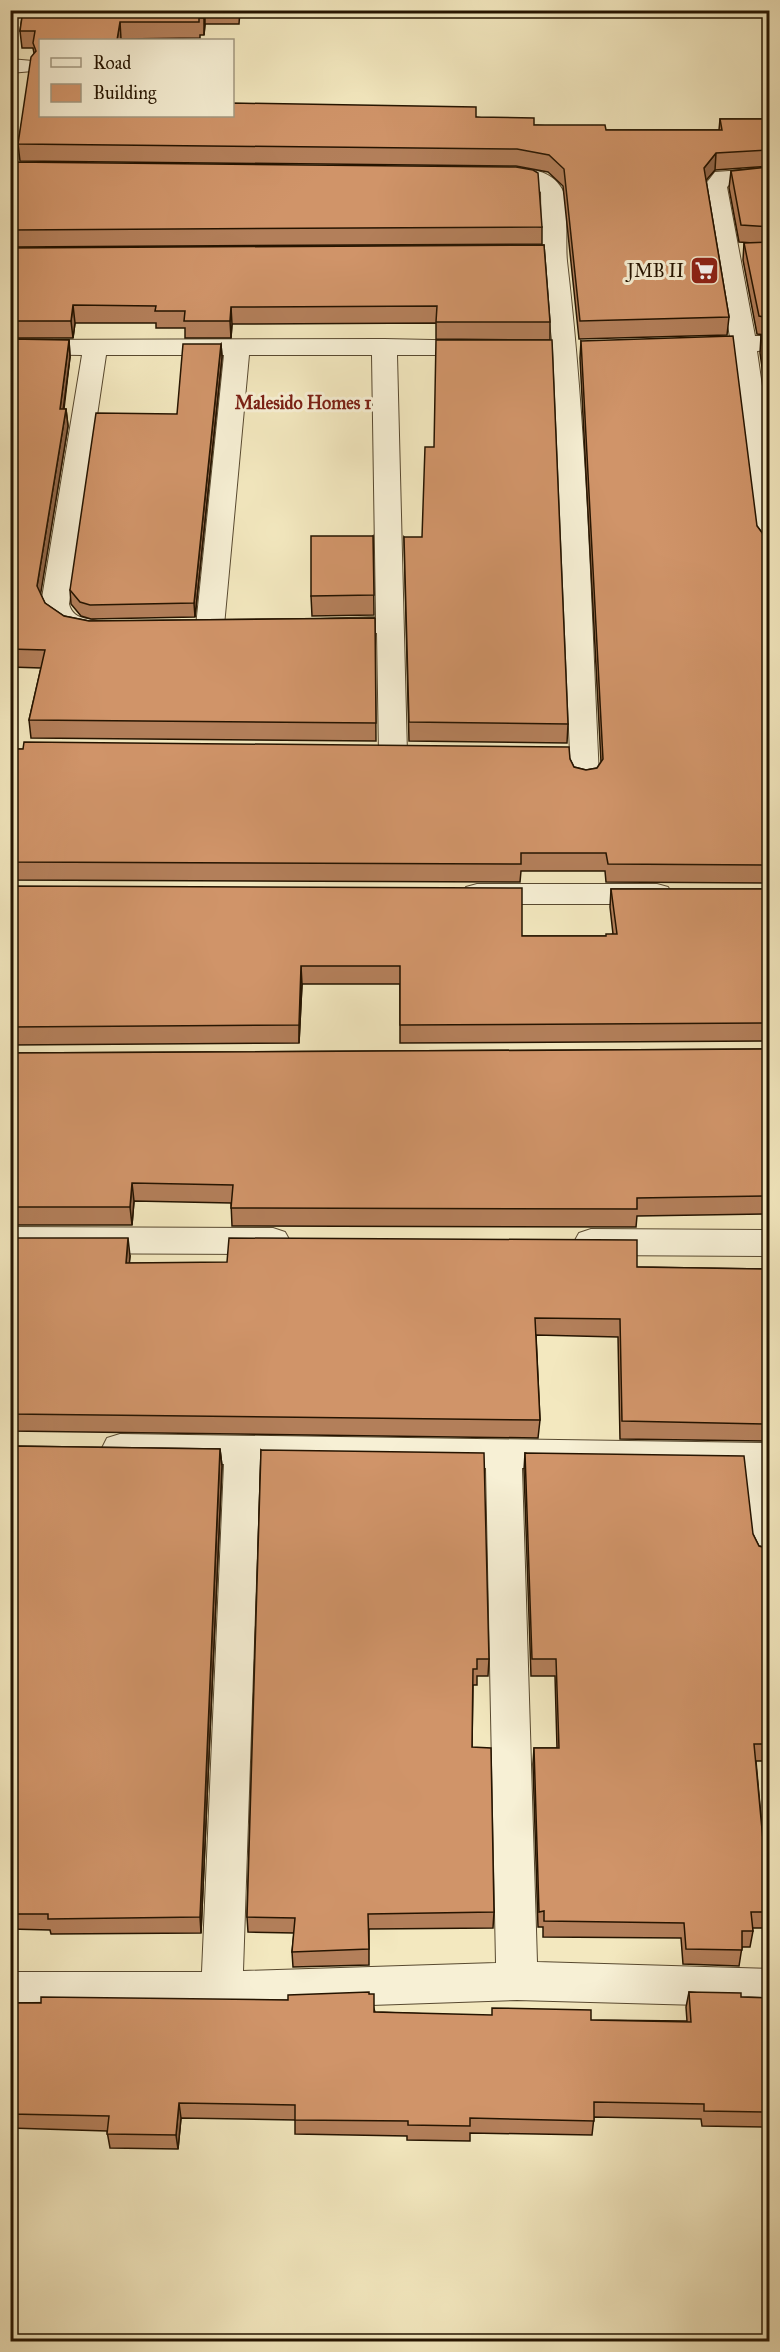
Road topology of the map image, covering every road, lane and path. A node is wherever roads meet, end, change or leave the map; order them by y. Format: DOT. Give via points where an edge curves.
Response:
graph roads {
  1 [pos="470,174"];
  2 [pos="770,175"];
  3 [pos="770,343"];
  4 [pos="744,344"];
  5 [pos="384,346"];
  6 [pos="672,346"];
  7 [pos="10,347"];
  8 [pos="95,347"];
  9 [pos="237,347"];
  10 [pos="508,348"];
  11 [pos="770,544"];
  12 [pos="391,625"];
  13 [pos="210,626"];
  14 [pos="301,626"];
  15 [pos="115,628"];
  16 [pos="393,754"];
  17 [pos="575,762"];
  18 [pos="449,894"];
  19 [pos="687,894"];
  20 [pos="10,1240"];
  21 [pos="307,1241"];
  22 [pos="556,1242"];
  23 [pos="770,1243"];
  24 [pos="92,1448"];
  25 [pos="243,1449"];
  26 [pos="504,1452"];
  27 [pos="764,1456"];
  28 [pos="770,1550"];
  29 [pos="517,1981"];
  30 [pos="770,1988"];
  31 [pos="10,1991"];
  32 [pos="222,1991"];
  1 -- 17 [label="street" via="527,176 550,186 542,253 565,349"];
  2 -- 4 [label="street" via="737,175 717,180 715,186 739,251"];
  3 -- 4 [label="street"];
  4 -- 6 [label="street"];
  4 -- 11 [label="street"];
  5 -- 9 [label="street"];
  5 -- 10 [label="street"];
  5 -- 12 [label="street"];
  7 -- 8 [label="street"];
  8 -- 9 [label="street"];
  8 -- 15 [label="street" via="55,604 56,614 78,627"];
  9 -- 13 [label="street"];
  12 -- 14 [label="street"];
  12 -- 16 [label="street"];
  18 -- 19 [label="street"];
  20 -- 21 [label="street"];
  22 -- 23 [label="street"];
  24 -- 25 [label="street"];
  25 -- 26 [label="street"];
  25 -- 32 [label="street"];
  26 -- 27 [label="street"];
  26 -- 29 [label="street"];
  27 -- 28 [label="street"];
  29 -- 30 [label="street"];
  29 -- 32 [label="street"];
  31 -- 32 [label="street"];
}
